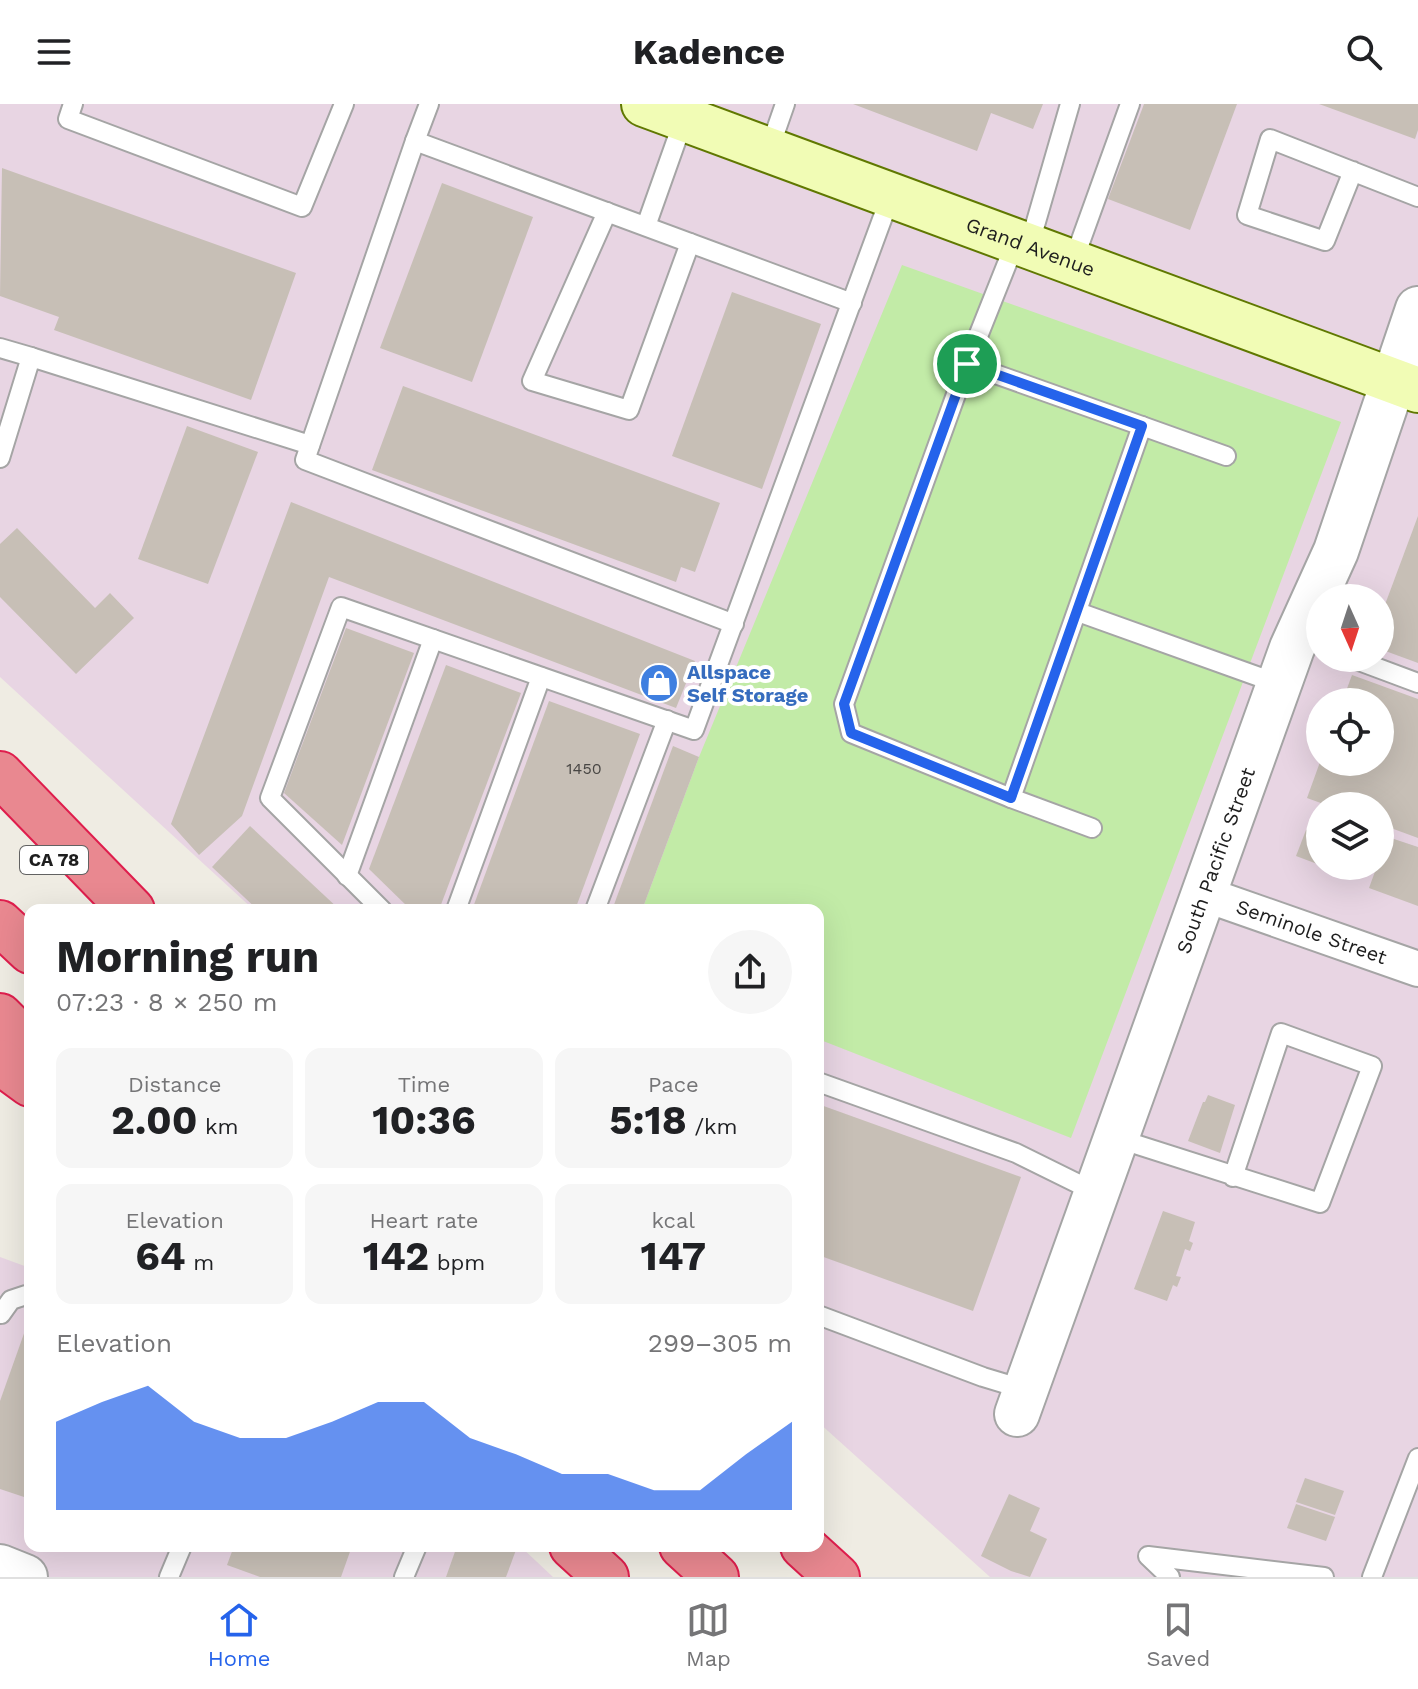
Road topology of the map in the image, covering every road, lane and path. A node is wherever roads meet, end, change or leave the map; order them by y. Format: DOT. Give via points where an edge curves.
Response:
graph roads {
  1 [pos="73,104"];
  2 [pos="344,104"];
  3 [pos="429,104"];
  4 [pos="785,104"];
  5 [pos="1070,104"];
  6 [pos="1130,104"];
  7 [pos="666,110"];
  8 [pos="415,141"];
  9 [pos="769,150"];
  10 [pos="1353,171"];
  11 [pos="891,195"];
  12 [pos="1418,197"];
  13 [pos="607,212"];
  14 [pos="646,226"];
  15 [pos="690,243"];
  16 [pos="1022,244"];
  17 [pos="1073,262"];
  18 [pos="852,303"];
  19 [pos="1418,309"];
  20 [pos="0,348"];
  21 [pos="31,357"];
  22 [pos="967,364"];
  23 [pos="1405,385"];
  24 [pos="1142,426"];
  25 [pos="310,445"];
  26 [pos="1226,456"];
  27 [pos="0,458"];
  28 [pos="1078,612"];
  29 [pos="734,624"];
  30 [pos="433,639"];
  31 [pos="1389,672"];
  32 [pos="541,677"];
  33 [pos="1418,683"];
  34 [pos="1279,684"];
  35 [pos="667,720"];
  36 [pos="0,774"];
  37 [pos="1011,798"];
  38 [pos="0,810"];
  39 [pos="1092,828"];
  40 [pos="347,876"];
  41 [pos="1204,894"];
  42 [pos="102,904"];
  43 [pos="126,904"];
  44 [pos="376,904"];
  45 [pos="458,904"];
  46 [pos="597,904"];
  47 [pos="0,923"];
  48 [pos="24,945"];
  49 [pos="1418,969"];
  50 [pos="0,1016"];
  51 [pos="24,1040"];
  52 [pos="0,1062"];
  53 [pos="24,1080"];
  54 [pos="824,1084"];
  55 [pos="1116,1138"];
  56 [pos="1233,1177"];
  57 [pos="1097,1193"];
  58 [pos="24,1296"];
  59 [pos="0,1316"];
  60 [pos="824,1317"];
  61 [pos="1021,1402"];
  62 [pos="1418,1458"];
  63 [pos="179,1552"];
  64 [pos="414,1552"];
  65 [pos="579,1552"];
  66 [pos="689,1552"];
  67 [pos="810,1552"];
  68 [pos="0,1567"];
  69 [pos="25,1577"];
  70 [pos="169,1577"];
  71 [pos="404,1577"];
  72 [pos="606,1577"];
  73 [pos="716,1577"];
  74 [pos="837,1577"];
  75 [pos="1170,1577"];
  76 [pos="1324,1577"];
  77 [pos="1372,1577"];
  1 -- 2 [label="lane" via="68,119 302,207"];
  3 -- 8 [label="lane"];
  4 -- 9 [label="lane"];
  5 -- 16 [label="lane"];
  6 -- 17 [label="lane"];
  7 -- 9 [label="main road, Grand Avenue"];
  7 -- 14 [label="lane"];
  8 -- 13 [label="lane"];
  8 -- 25 [label="lane"];
  9 -- 11 [label="main road, Grand Avenue"];
  10 -- 10 [label="lane" via="1270,139 1247,215 1325,241"];
  10 -- 12 [label="lane"];
  11 -- 16 [label="main road, Grand Avenue"];
  11 -- 18 [label="lane"];
  13 -- 14 [label="lane"];
  13 -- 15 [label="lane" via="532,381 629,410"];
  14 -- 15 [label="lane"];
  15 -- 18 [label="lane"];
  16 -- 17 [label="main road, Grand Avenue"];
  16 -- 22 [label="lane"];
  17 -- 23 [label="main road, Grand Avenue"];
  18 -- 29 [label="lane"];
  19 -- 23 [label="street, South Pacific Street"];
  20 -- 21 [label="lane"];
  21 -- 25 [label="lane"];
  21 -- 27 [label="lane"];
  22 -- 24 [label="lane"];
  22 -- 37 [label="lane" via="844,704 851,733"];
  23 -- 34 [label="street, South Pacific Street" via="1302,640"];
  24 -- 26 [label="lane"];
  24 -- 28 [label="lane"];
  25 -- 29 [label="lane" via="305,460"];
  28 -- 34 [label="lane"];
  28 -- 37 [label="lane"];
  29 -- 35 [label="lane" via="694,730"];
  30 -- 32 [label="lane"];
  30 -- 40 [label="lane"];
  30 -- 40 [label="lane" via="341,607 270,798"];
  31 -- 33 [label="lane"];
  32 -- 35 [label="lane"];
  32 -- 45 [label="lane"];
  34 -- 41 [label="street, South Pacific Street"];
  35 -- 46 [label="lane"];
  36 -- 43 [label="highway"];
  37 -- 39 [label="lane"];
  38 -- 42 [label="highway, CA 78"];
  40 -- 44 [label="lane"];
  41 -- 49 [label="street, Seminole Street"];
  41 -- 55 [label="street, South Pacific Street"];
  47 -- 48 [label="highway"];
  50 -- 51 [label="highway"];
  52 -- 53 [label="highway"];
  54 -- 57 [label="lane" via="1016,1153"];
  55 -- 56 [label="lane"];
  55 -- 57 [label="street, South Pacific Street"];
  56 -- 56 [label="lane" via="1320,1203 1372,1066 1281,1033"];
  57 -- 61 [label="street, South Pacific Street"];
  58 -- 59 [label="lane" via="11,1300"];
  60 -- 61 [label="lane" via="983,1377"];
  62 -- 77 [label="lane"];
  63 -- 70 [label="lane"];
  64 -- 71 [label="lane"];
  65 -- 72 [label="highway"];
  66 -- 73 [label="highway"];
  67 -- 74 [label="highway"];
  68 -- 69 [label="street"];
  75 -- 76 [label="lane" via="1148,1556"];
}
